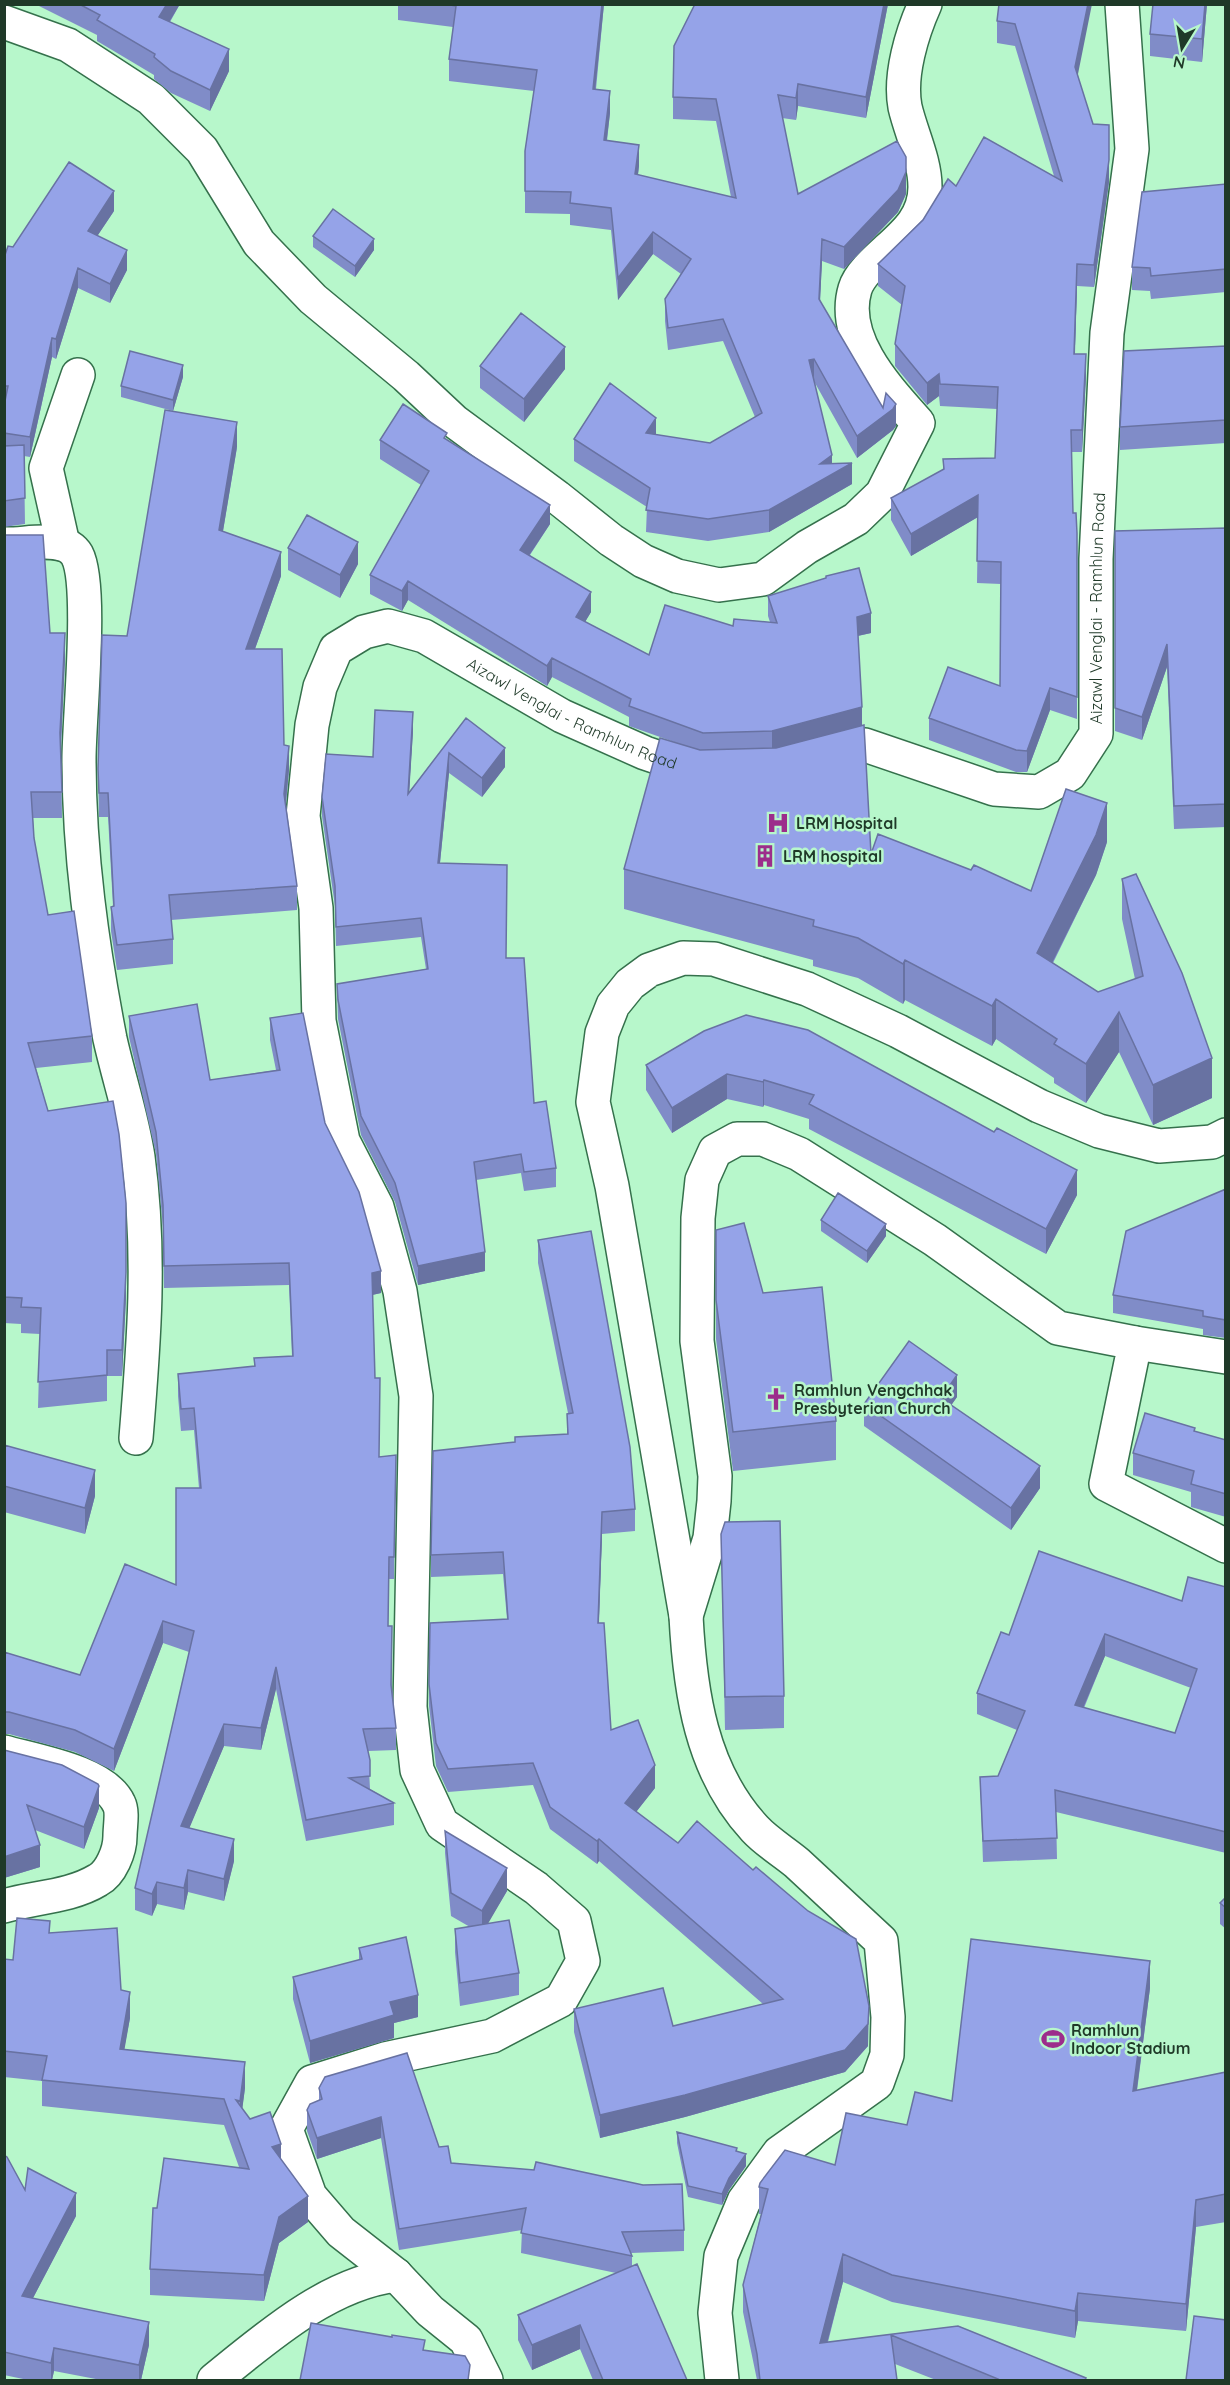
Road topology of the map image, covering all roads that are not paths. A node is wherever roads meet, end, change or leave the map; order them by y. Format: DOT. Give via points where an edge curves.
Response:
graph roads {
  1 [pos="925,4"];
  2 [pos="1122,4"];
  3 [pos="4,22"];
  4 [pos="78,375"];
  5 [pos="4,544"];
  6 [pos="63,544"];
  7 [pos="797,763"];
  8 [pos="732,770"];
  9 [pos="1226,1135"];
  10 [pos="1135,1343"];
  11 [pos="1226,1357"];
  12 [pos="136,1438"];
  13 [pos="1226,1546"];
  14 [pos="686,1616"];
  15 [pos="4,1752"];
  16 [pos="4,1906"];
  17 [pos="396,2275"];
  18 [pos="214,2380"];
  19 [pos="486,2380"];
  20 [pos="722,2380"];
  1 -- 3 [label="street" via="917,22 905,80 905,105 925,186 921,211 910,230 874,261 855,287 851,323 877,376 918,423 882,494 856,519 762,579 719,585 677,576 643,561 454,421 313,299 259,243 202,150 151,99 68,45"];
  2 -- 7 [label="street, Aizawl Venglai - Ramhlun Road" via="1132,149 1107,333 1096,559 1096,734 1070,774 1040,792 994,789 865,745"];
  4 -- 6 [label="street" via="46,468"];
  5 -- 6 [label="street"];
  6 -- 12 [label="street" via="73,549 79,559 83,597 80,801 88,910 112,1046 138,1158 147,1247"];
  8 -- 17 [label="street, Aizawl Venglai - Ramhlun Road" via="700,771 625,744 562,716 423,636 388,626 364,632 336,649 320,687 303,816 316,908 319,1021 343,1141 377,1207 400,1292 416,1396 410,1707 417,1770 442,1824 536,1888 574,1921 583,1961 561,2000 492,2036 386,2059 312,2082 286,2130 310,2196 341,2232"];
  9 -- 14 [label="street" via="1212,1142 1159,1146 1099,1131 1039,1106 898,1031 807,989 714,959 683,958 649,970 630,984 613,1005 602,1033 593,1102 612,1186"];
  10 -- 11 [label="street"];
  10 -- 13 [label="street" via="1106,1484"];
  10 -- 14 [label="street" via="1058,1328 935,1240 799,1154 763,1139 737,1139 715,1151 702,1180 698,1218 697,1341 715,1476 714,1501 710,1539"];
  14 -- 20 [label="street" via="689,1676 718,1777 755,1829 881,1941 888,2017 887,2055 877,2083 779,2153 744,2201 721,2256 715,2313"];
  15 -- 16 [label="street" via="93,1778 109,1789 120,1805 120,1841 115,1859 100,1880 69,1892"];
  17 -- 18 [label="street" via="371,2278 322,2302"];
  17 -- 19 [label="street" via="430,2311 466,2340"];
}
